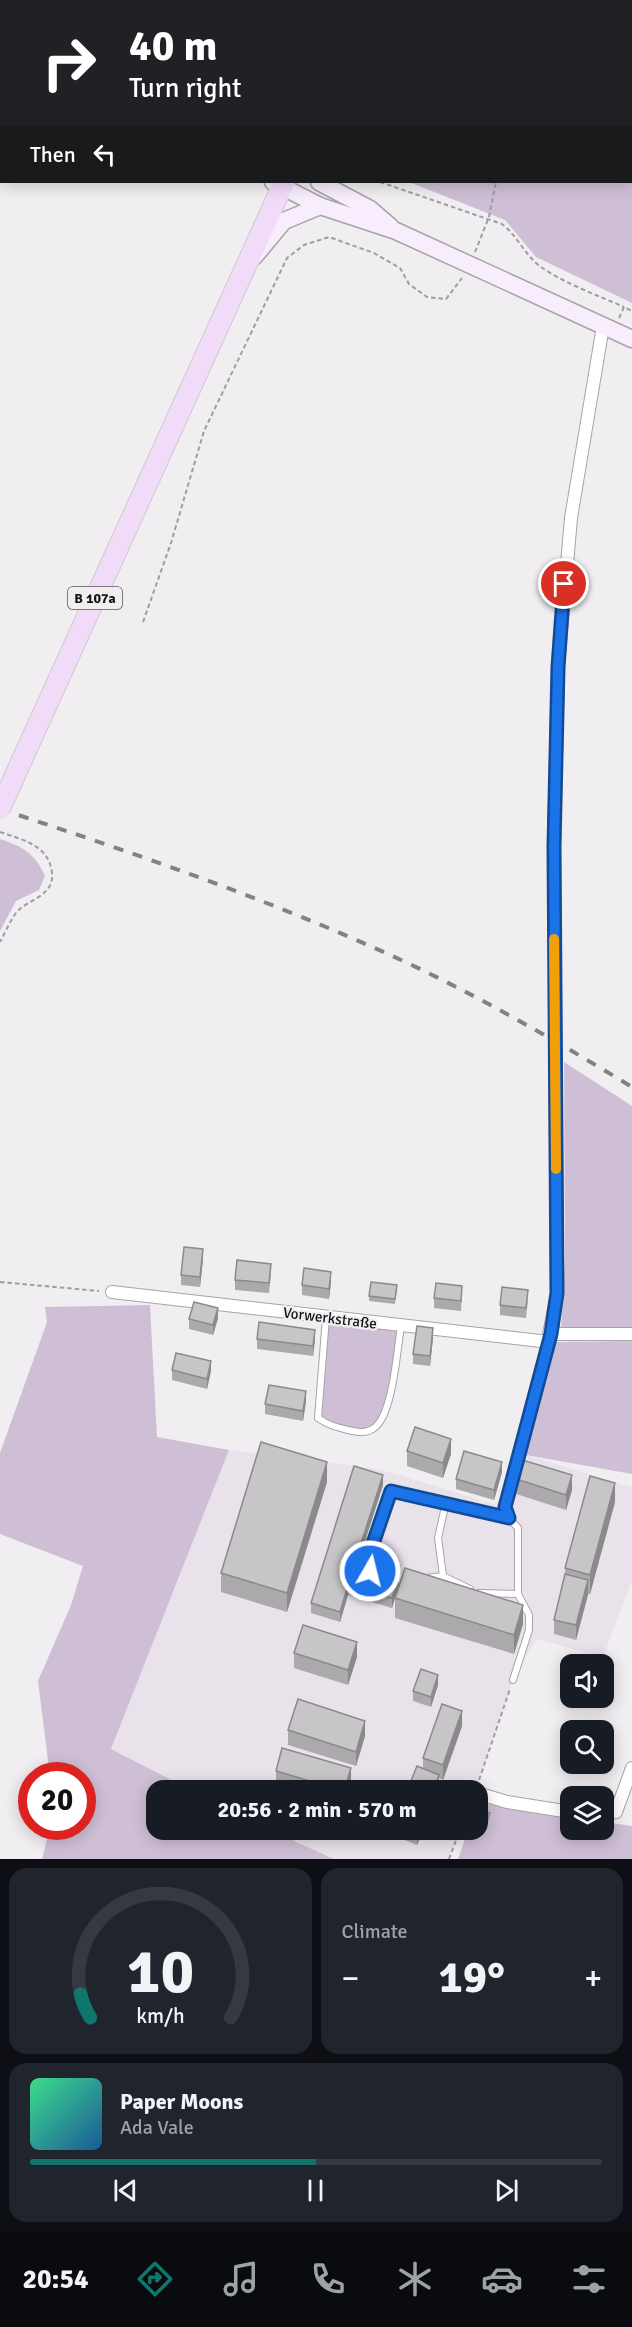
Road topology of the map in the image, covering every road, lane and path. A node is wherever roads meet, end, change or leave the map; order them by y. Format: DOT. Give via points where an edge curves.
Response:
graph roads {
  1 [pos="280,183"];
  2 [pos="321,183"];
  3 [pos="383,183"];
  4 [pos="496,183"];
  5 [pos="320,206"];
  6 [pos="489,217"];
  7 [pos="396,231"];
  8 [pos="470,264"];
  9 [pos="246,267"];
  10 [pos="624,307"];
  11 [pos="603,326"];
  12 [pos="632,339"];
  13 [pos="143,622"];
  14 [pos="0,809"];
  15 [pos="0,832"];
  16 [pos="0,942"];
  17 [pos="0,1282"];
  18 [pos="112,1292"];
  19 [pos="327,1317"];
  20 [pos="401,1326"];
  21 [pos="632,1334"];
  22 [pos="549,1342"];
  23 [pos="446,1502"];
  24 [pos="509,1518"];
  25 [pos="376,1574"];
  26 [pos="443,1576"];
  27 [pos="415,1580"];
  28 [pos="518,1594"];
  29 [pos="513,1680"];
  30 [pos="632,1768"];
  31 [pos="479,1780"];
  32 [pos="488,1796"];
  33 [pos="560,1810"];
  34 [pos="614,1812"];
  35 [pos="456,1840"];
  36 [pos="449,1859"];
  1 -- 5 [label="main road"];
  1 -- 9 [label="main road, B 107a"];
  2 -- 7 [label="main road" via="370,209"];
  3 -- 6 [label="path"];
  4 -- 6 [label="path"];
  5 -- 7 [label="main road"];
  5 -- 9 [label="main road" via="284,221"];
  6 -- 8 [label="path"];
  6 -- 10 [label="path" via="513,233 533,261"];
  7 -- 8 [label="main road"];
  8 -- 11 [label="main road"];
  8 -- 13 [label="path" via="446,299 427,297 409,284 400,268 374,253 329,237 304,245 287,258 204,431"];
  9 -- 14 [label="main road, B 107a, bridge"];
  11 -- 12 [label="main road"];
  11 -- 22 [label="street" via="571,518 558,667 554,846 557,1293"];
  15 -- 16 [label="path" via="35,845 45,853 53,878 40,896 17,912"];
  17 -- 18 [label="path"];
  18 -- 19 [label="street, Vorwerkstraße"];
  19 -- 20 [label="street, Vorwerkstraße"];
  19 -- 20 [label="lane" via="318,1418 328,1425 362,1433 373,1430 382,1421"];
  20 -- 22 [label="street, Vorwerkstraße"];
  21 -- 22 [label="street, Vorwerkstraße"];
  22 -- 24 [label="lane" via="505,1507"];
  23 -- 24 [label="lane"];
  23 -- 25 [label="lane" via="391,1491 367,1561 370,1571"];
  23 -- 26 [label="lane" via="438,1538"];
  24 -- 28 [label="lane" via="518,1528"];
  26 -- 27 [label="lane"];
  26 -- 28 [label="lane" via="477,1593"];
  28 -- 29 [label="lane" via="529,1615 529,1630"];
  29 -- 31 [label="path"];
  30 -- 34 [label="street"];
  32 -- 33 [label="street"];
  35 -- 36 [label="path"];
}
